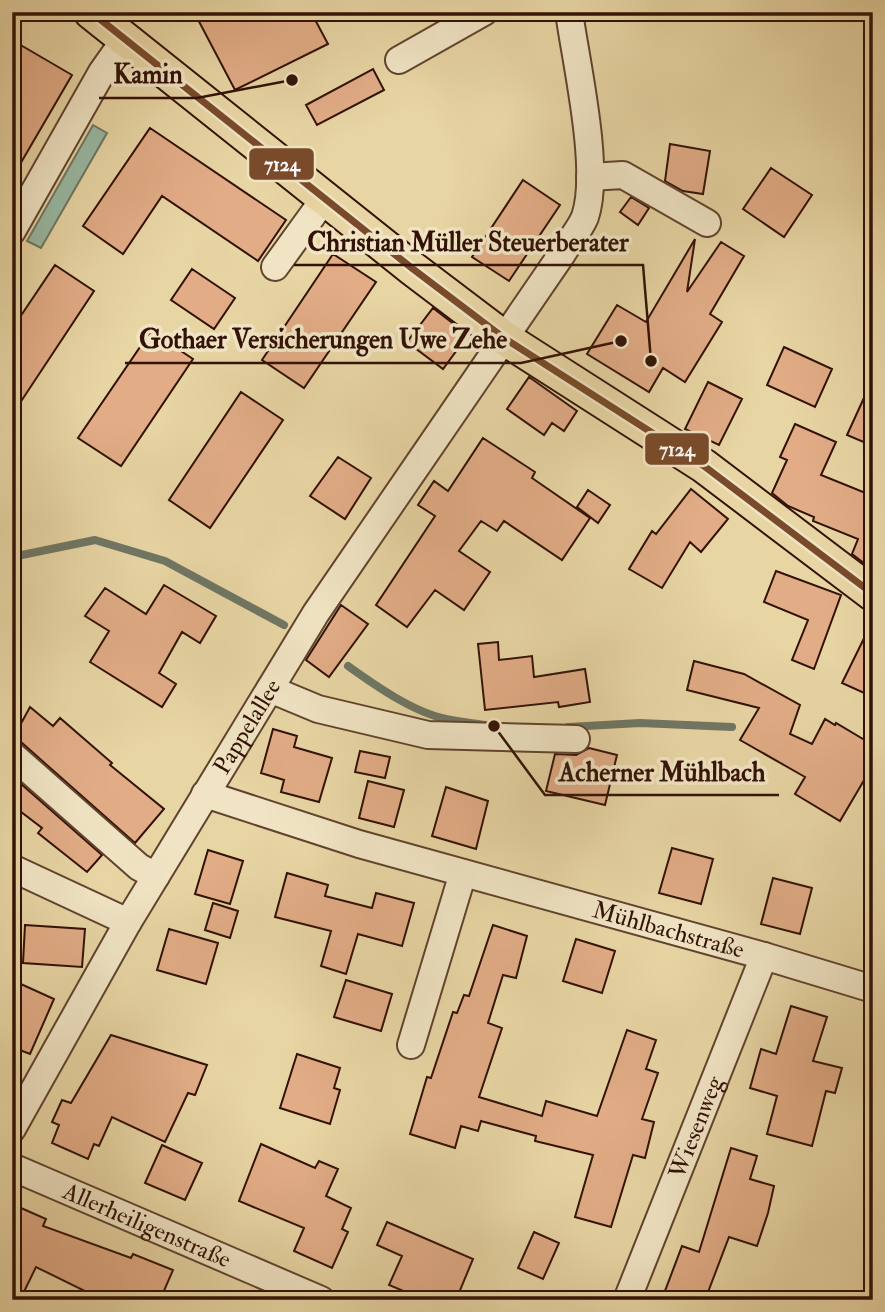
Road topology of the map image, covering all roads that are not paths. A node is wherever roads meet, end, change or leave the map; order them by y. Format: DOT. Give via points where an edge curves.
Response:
graph roads {
  1 [pos="92,12"];
  2 [pos="484,12"];
  3 [pos="569,12"];
  4 [pos="126,38"];
  5 [pos="399,60"];
  6 [pos="590,177"];
  7 [pos="325,198"];
  8 [pos="707,223"];
  9 [pos="12,231"];
  10 [pos="275,267"];
  11 [pos="504,338"];
  12 [pos="873,594"];
  13 [pos="270,689"];
  14 [pos="576,738"];
  15 [pos="12,755"];
  16 [pos="205,794"];
  17 [pos="12,868"];
  18 [pos="463,873"];
  19 [pos="156,876"];
  20 [pos="128,922"];
  21 [pos="764,956"];
  22 [pos="873,989"];
  23 [pos="411,1045"];
  24 [pos="12,1129"];
  25 [pos="12,1167"];
  26 [pos="321,1300"];
  27 [pos="627,1300"];
  1 -- 4 [label="main road"];
  2 -- 5 [label="street"];
  3 -- 6 [label="street, Pappelallee"];
  4 -- 7 [label="main road"];
  4 -- 9 [label="street"];
  6 -- 8 [label="street" via="623,175"];
  6 -- 11 [label="street, Pappelallee" via="584,217"];
  7 -- 10 [label="street"];
  7 -- 11 [label="main road"];
  11 -- 12 [label="main road" via="704,466"];
  11 -- 13 [label="street, Pappelallee" via="316,612"];
  13 -- 14 [label="street" via="318,709 428,735"];
  13 -- 16 [label="street, Pappelallee"];
  15 -- 19 [label="street" via="139,867"];
  16 -- 18 [label="street, Mühlbachstraße"];
  16 -- 19 [label="street, Pappelallee"];
  17 -- 20 [label="street"];
  18 -- 21 [label="street, Mühlbachstraße"];
  18 -- 23 [label="street"];
  19 -- 20 [label="street, Pappelallee"];
  20 -- 24 [label="street, Pappelallee"];
  21 -- 22 [label="street, Mühlbachstraße"];
  21 -- 27 [label="street, Wiesenweg"];
  25 -- 26 [label="street, Allerheiligenstraße"];
}
